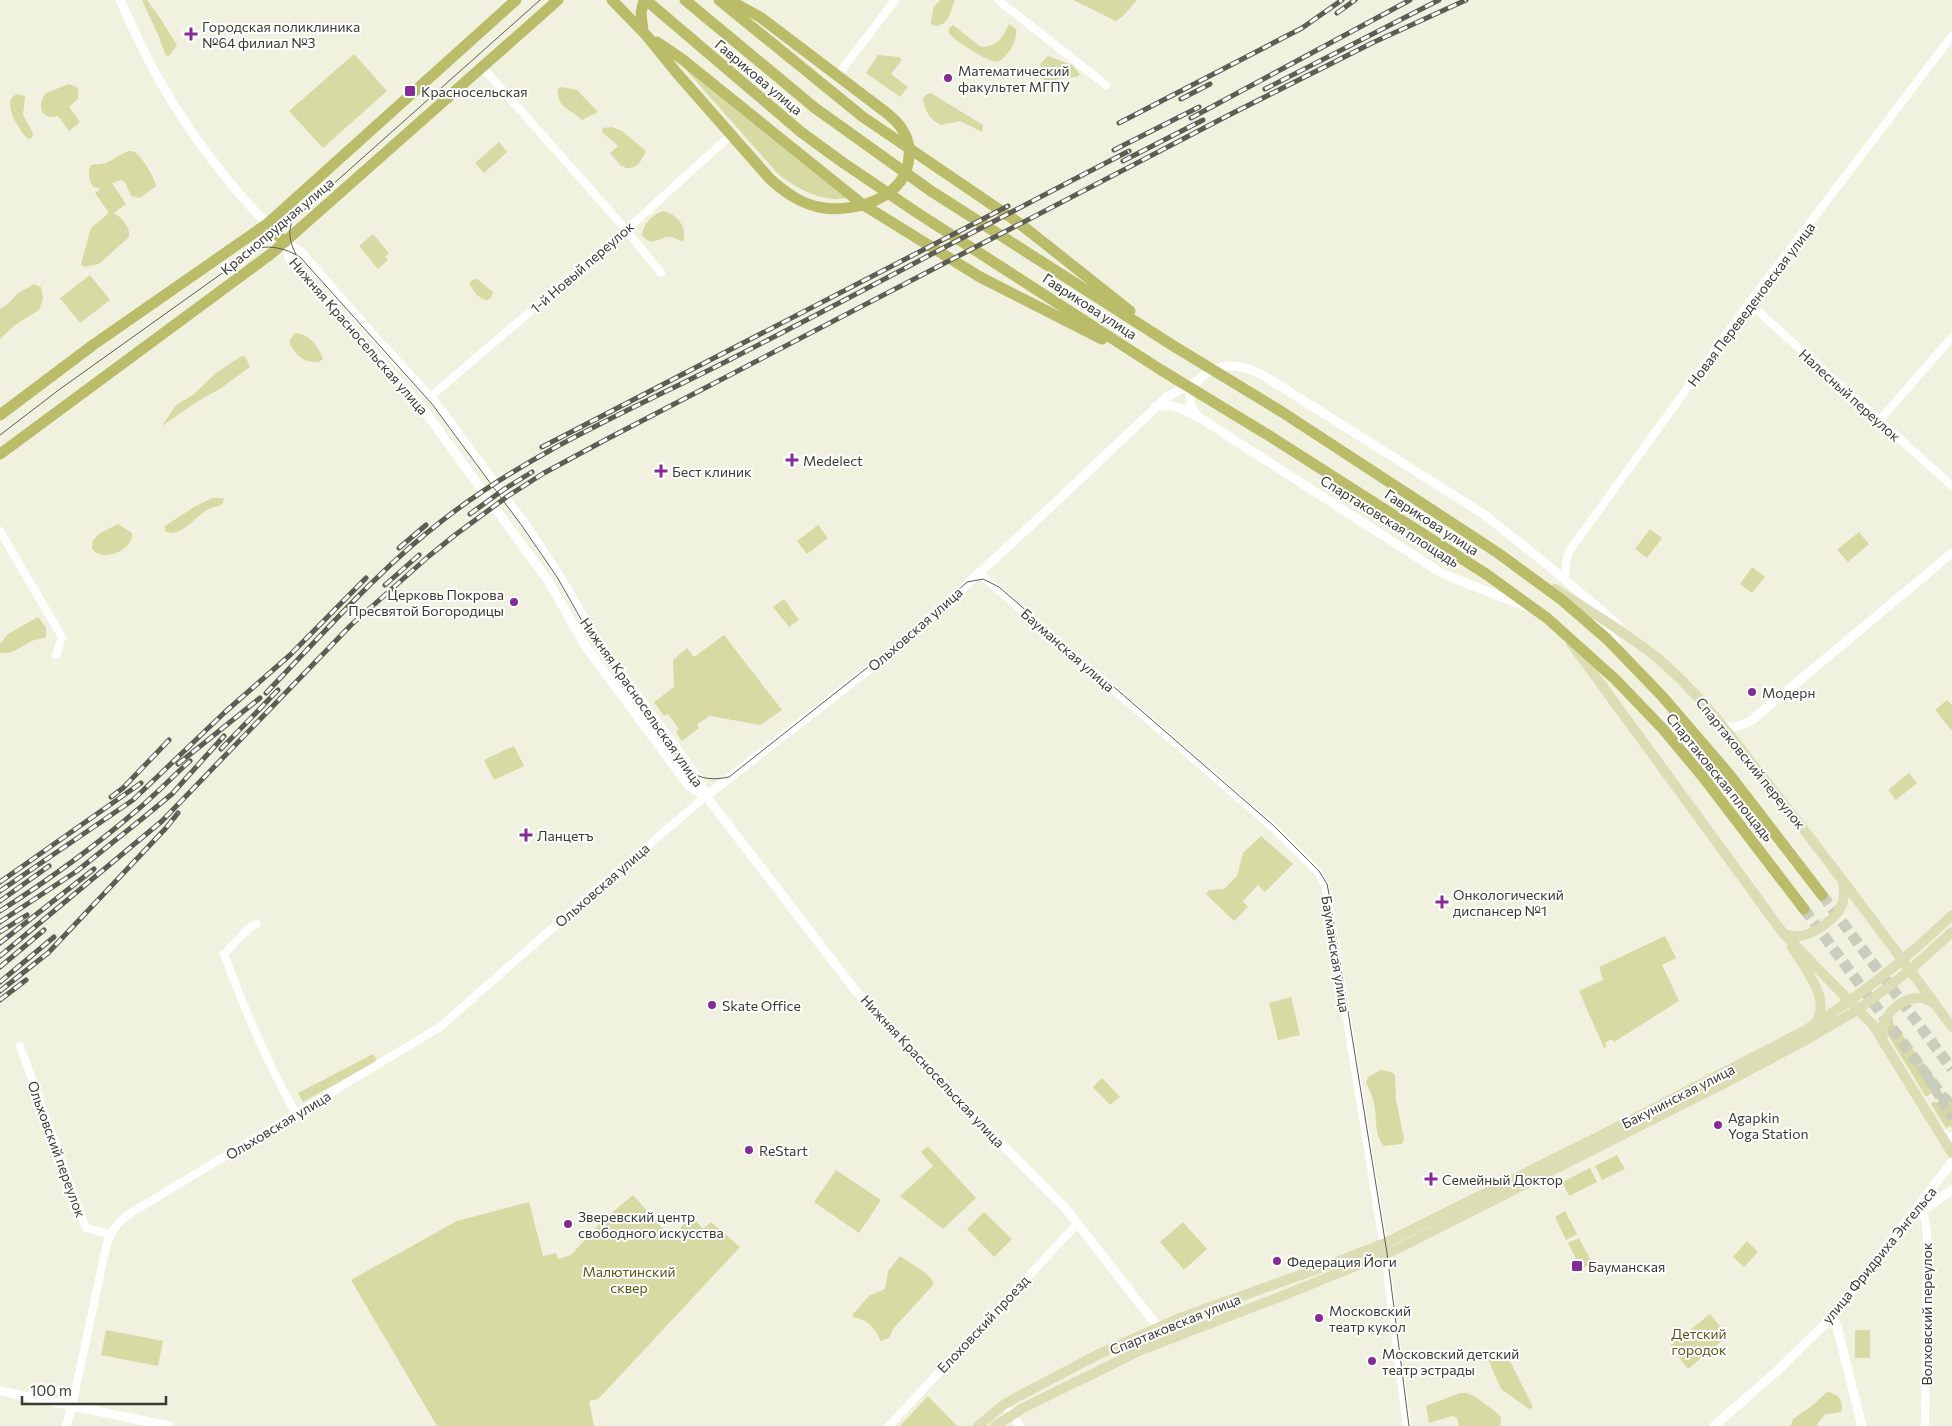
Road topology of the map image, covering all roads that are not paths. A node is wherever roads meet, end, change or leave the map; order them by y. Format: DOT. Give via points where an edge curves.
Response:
graph roads {
  1 [pos="120,0"];
  2 [pos="516,0"];
  3 [pos="558,0"];
  4 [pos="612,0"];
  5 [pos="645,0"];
  6 [pos="685,0"];
  7 [pos="719,0"];
  8 [pos="730,0"];
  9 [pos="895,0"];
  10 [pos="998,0"];
  11 [pos="645,32"];
  12 [pos="1952,36"];
  13 [pos="483,68"];
  14 [pos="837,76"];
  15 [pos="1106,85"];
  16 [pos="731,135"];
  17 [pos="267,224"];
  18 [pos="626,230"];
  19 [pos="285,242"];
  20 [pos="661,273"];
  21 [pos="1749,303"];
  22 [pos="1952,337"];
  23 [pos="1172,345"];
  24 [pos="1161,370"];
  25 [pos="1198,381"];
  26 [pos="433,400"];
  27 [pos="1155,407"];
  28 [pos="0,415"];
  29 [pos="1200,418"];
  30 [pos="1879,421"];
  31 [pos="0,454"];
  32 [pos="1952,486"];
  33 [pos="0,531"];
  34 [pos="1498,552"];
  35 [pos="1952,553"];
  36 [pos="979,573"];
  37 [pos="1564,579"];
  38 [pos="1572,586"];
  39 [pos="1552,593"];
  40 [pos="1537,611"];
  41 [pos="1594,614"];
  42 [pos="1565,634"];
  43 [pos="56,655"];
  44 [pos="1656,657"];
  45 [pos="1640,672"];
  46 [pos="1722,725"];
  47 [pos="706,796"];
  48 [pos="1842,880"];
  49 [pos="1822,895"];
  50 [pos="1804,909"];
  51 [pos="1952,915"];
  52 [pos="257,924"];
  53 [pos="1952,932"];
  54 [pos="1783,933"];
  55 [pos="1904,960"];
  56 [pos="1910,970"];
  57 [pos="1851,1000"];
  58 [pos="1936,1004"];
  59 [pos="1859,1009"];
  60 [pos="1814,1024"];
  61 [pos="1952,1027"];
  62 [pos="1883,1038"];
  63 [pos="20,1046"];
  64 [pos="296,1114"];
  65 [pos="1940,1133"];
  66 [pos="1952,1138"];
  67 [pos="1952,1153"];
  68 [pos="1952,1162"];
  69 [pos="1952,1190"];
  70 [pos="1921,1207"];
  71 [pos="1078,1223"];
  72 [pos="110,1234"];
  73 [pos="1384,1249"];
  74 [pos="1834,1315"];
  75 [pos="1159,1327"];
  76 [pos="1167,1339"];
  77 [pos="0,1391"];
  78 [pos="1004,1405"];
  79 [pos="72,1406"];
  80 [pos="1012,1414"];
  81 [pos="66,1426"];
  82 [pos="169,1426"];
  83 [pos="890,1426"];
  84 [pos="978,1426"];
  85 [pos="995,1426"];
  86 [pos="1020,1426"];
  87 [pos="1408,1426"];
  88 [pos="1714,1426"];
  89 [pos="1862,1426"];
  90 [pos="1925,1426"];
  1 -- 17 [label="street" via="170,99 233,186"];
  2 -- 17 [label="main road, Краснопрудная улица"];
  3 -- 13 [label="main road, Краснопрудная улица"];
  4 -- 11 [label="main road"];
  5 -- 11 [label="main road" via="641,13"];
  5 -- 24 [label="main road, Гаврикова улица" via="801,132 842,162"];
  6 -- 23 [label="main road, Гаврикова улица" via="815,108 860,141 931,191"];
  7 -- 23 [label="main road" via="863,117 1034,235"];
  8 -- 14 [label="main road" via="760,17"];
  9 -- 14 [label="street"];
  10 -- 15 [label="street"];
  11 -- 16 [label="main road"];
  11 -- 24 [label="main road" via="862,204 980,277"];
  12 -- 21 [label="street, Новая Переведеновская улица"];
  13 -- 18 [label="street"];
  13 -- 19 [label="main road, Краснопрудная улица"];
  14 -- 16 [label="main road" via="888,114 904,131 910,147 909,166 901,181 883,198 864,206 842,209 804,203 770,180"];
  16 -- 18 [label="street, 1-й Новый переулок"];
  17 -- 19 [label="main road"];
  17 -- 28 [label="main road, Краснопрудная улица" via="93,345"];
  18 -- 20 [label="street"];
  18 -- 26 [label="street, 1-й Новый переулок"];
  19 -- 26 [label="street, Нижняя Красносельская улица" via="300,251"];
  19 -- 31 [label="main road, Краснопрудная улица" via="249,272"];
  19 -- 47 [label="street, Нижняя Красносельская улица" via="289,258 424,410 549,582 586,647 612,683 689,786"];
  21 -- 30 [label="street, Налесный переулок"];
  21 -- 37 [label="street, Новая Переведеновская улица" via="1568,553"];
  22 -- 30 [label="street"];
  23 -- 34 [label="main road, Гаврикова улица"];
  24 -- 40 [label="main road, Гаврикова улица" via="1486,574"];
  25 -- 27 [label="street, Ольховская улица" via="1168,396"];
  25 -- 29 [label="street" via="1190,397 1190,406"];
  25 -- 37 [label="street" via="1211,370 1228,366 1261,374 1482,512"];
  26 -- 47 [label="street, Нижняя Красносельская улица" via="524,524 597,640 698,778"];
  27 -- 29 [label="street, Спартаковская площадь" via="1176,406"];
  27 -- 36 [label="street, Ольховская улица"];
  29 -- 40 [label="street, Спартаковская площадь" via="1443,574"];
  30 -- 32 [label="street, Налесный переулок"];
  33 -- 43 [label="street" via="62,637"];
  34 -- 39 [label="main road, Гаврикова улица"];
  34 -- 41 [label="main road, Спартаковский переулок"];
  35 -- 46 [label="street" via="1752,720 1731,728"];
  36 -- 47 [label="street, Ольховская улица" via="899,646"];
  36 -- 73 [label="street, Бауманская улица" via="1226,786 1318,872 1327,895"];
  37 -- 38 [label="street"];
  38 -- 41 [label="street"];
  38 -- 44 [label="street"];
  39 -- 45 [label="main road, Спартаковская площадь" via="1607,639"];
  40 -- 42 [label="main road, Спартаковская площадь"];
  41 -- 44 [label="main road, Спартаковский переулок"];
  41 -- 45 [label="street"];
  42 -- 50 [label="main road, Спартаковская площадь" via="1616,680 1663,730"];
  42 -- 54 [label="main road"];
  44 -- 46 [label="main road, Спартаковский переулок"];
  45 -- 49 [label="main road, Спартаковская площадь" via="1729,774"];
  46 -- 48 [label="main road, Спартаковский переулок"];
  47 -- 64 [label="street, Ольховская улица" via="440,1027"];
  47 -- 71 [label="street, Нижняя Красносельская улица" via="855,990"];
  48 -- 54 [label="main road" via="1843,904 1827,922 1802,936"];
  48 -- 55 [label="main road, Спартаковский переулок"];
  51 -- 55 [label="main road, Бакунинская улица"];
  52 -- 64 [label="street" via="224,954 259,1042"];
  53 -- 56 [label="main road, Бакунинская улица"];
  54 -- 57 [label="main road"];
  54 -- 60 [label="main road" via="1819,996 1822,1010"];
  55 -- 56 [label="main road, Спартаковский переулок"];
  55 -- 57 [label="main road, Бакунинская улица"];
  56 -- 58 [label="main road, Спартаковский переулок"];
  56 -- 59 [label="main road, Бакунинская улица"];
  57 -- 59 [label="main road"];
  57 -- 60 [label="main road, Бакунинская улица"];
  58 -- 61 [label="main road, Спартаковский переулок"];
  58 -- 62 [label="main road" via="1921,998 1909,999 1884,1019"];
  59 -- 62 [label="main road"];
  59 -- 73 [label="main road, Бакунинская улица" via="1733,1078"];
  60 -- 73 [label="main road, Бакунинская улица"];
  62 -- 65 [label="main road"];
  63 -- 72 [label="street, Ольховский переулок" via="86,1228"];
  64 -- 72 [label="street, Ольховская улица" via="134,1211 117,1223"];
  65 -- 66 [label="street"];
  65 -- 67 [label="main road"];
  68 -- 70 [label="street, улица Фридриха Энгельса"];
  69 -- 70 [label="street"];
  70 -- 74 [label="street, улица Фридриха Энгельса" via="1902,1226"];
  70 -- 90 [label="street, Волховский переулок" via="1927,1232"];
  71 -- 75 [label="street, Нижняя Красносельская улица"];
  71 -- 83 [label="street, Елоховский проезд"];
  72 -- 79 [label="street, Ольховская улица"];
  73 -- 75 [label="main road, Спартаковская улица"];
  73 -- 76 [label="main road, Спартаковская улица" via="1287,1294"];
  73 -- 87 [label="street, Бауманская улица"];
  74 -- 88 [label="street, улица Фридриха Энгельса"];
  74 -- 89 [label="street"];
  75 -- 76 [label="street, Нижняя Красносельская улица"];
  75 -- 78 [label="main road, Спартаковская улица" via="1099,1354"];
  76 -- 80 [label="main road, Спартаковская улица"];
  77 -- 79 [label="street"];
  78 -- 80 [label="street"];
  78 -- 84 [label="main road, Спартаковская улица"];
  79 -- 81 [label="street"];
  79 -- 82 [label="street"];
  80 -- 85 [label="main road, Спартаковская улица"];
  80 -- 86 [label="street"];
}
